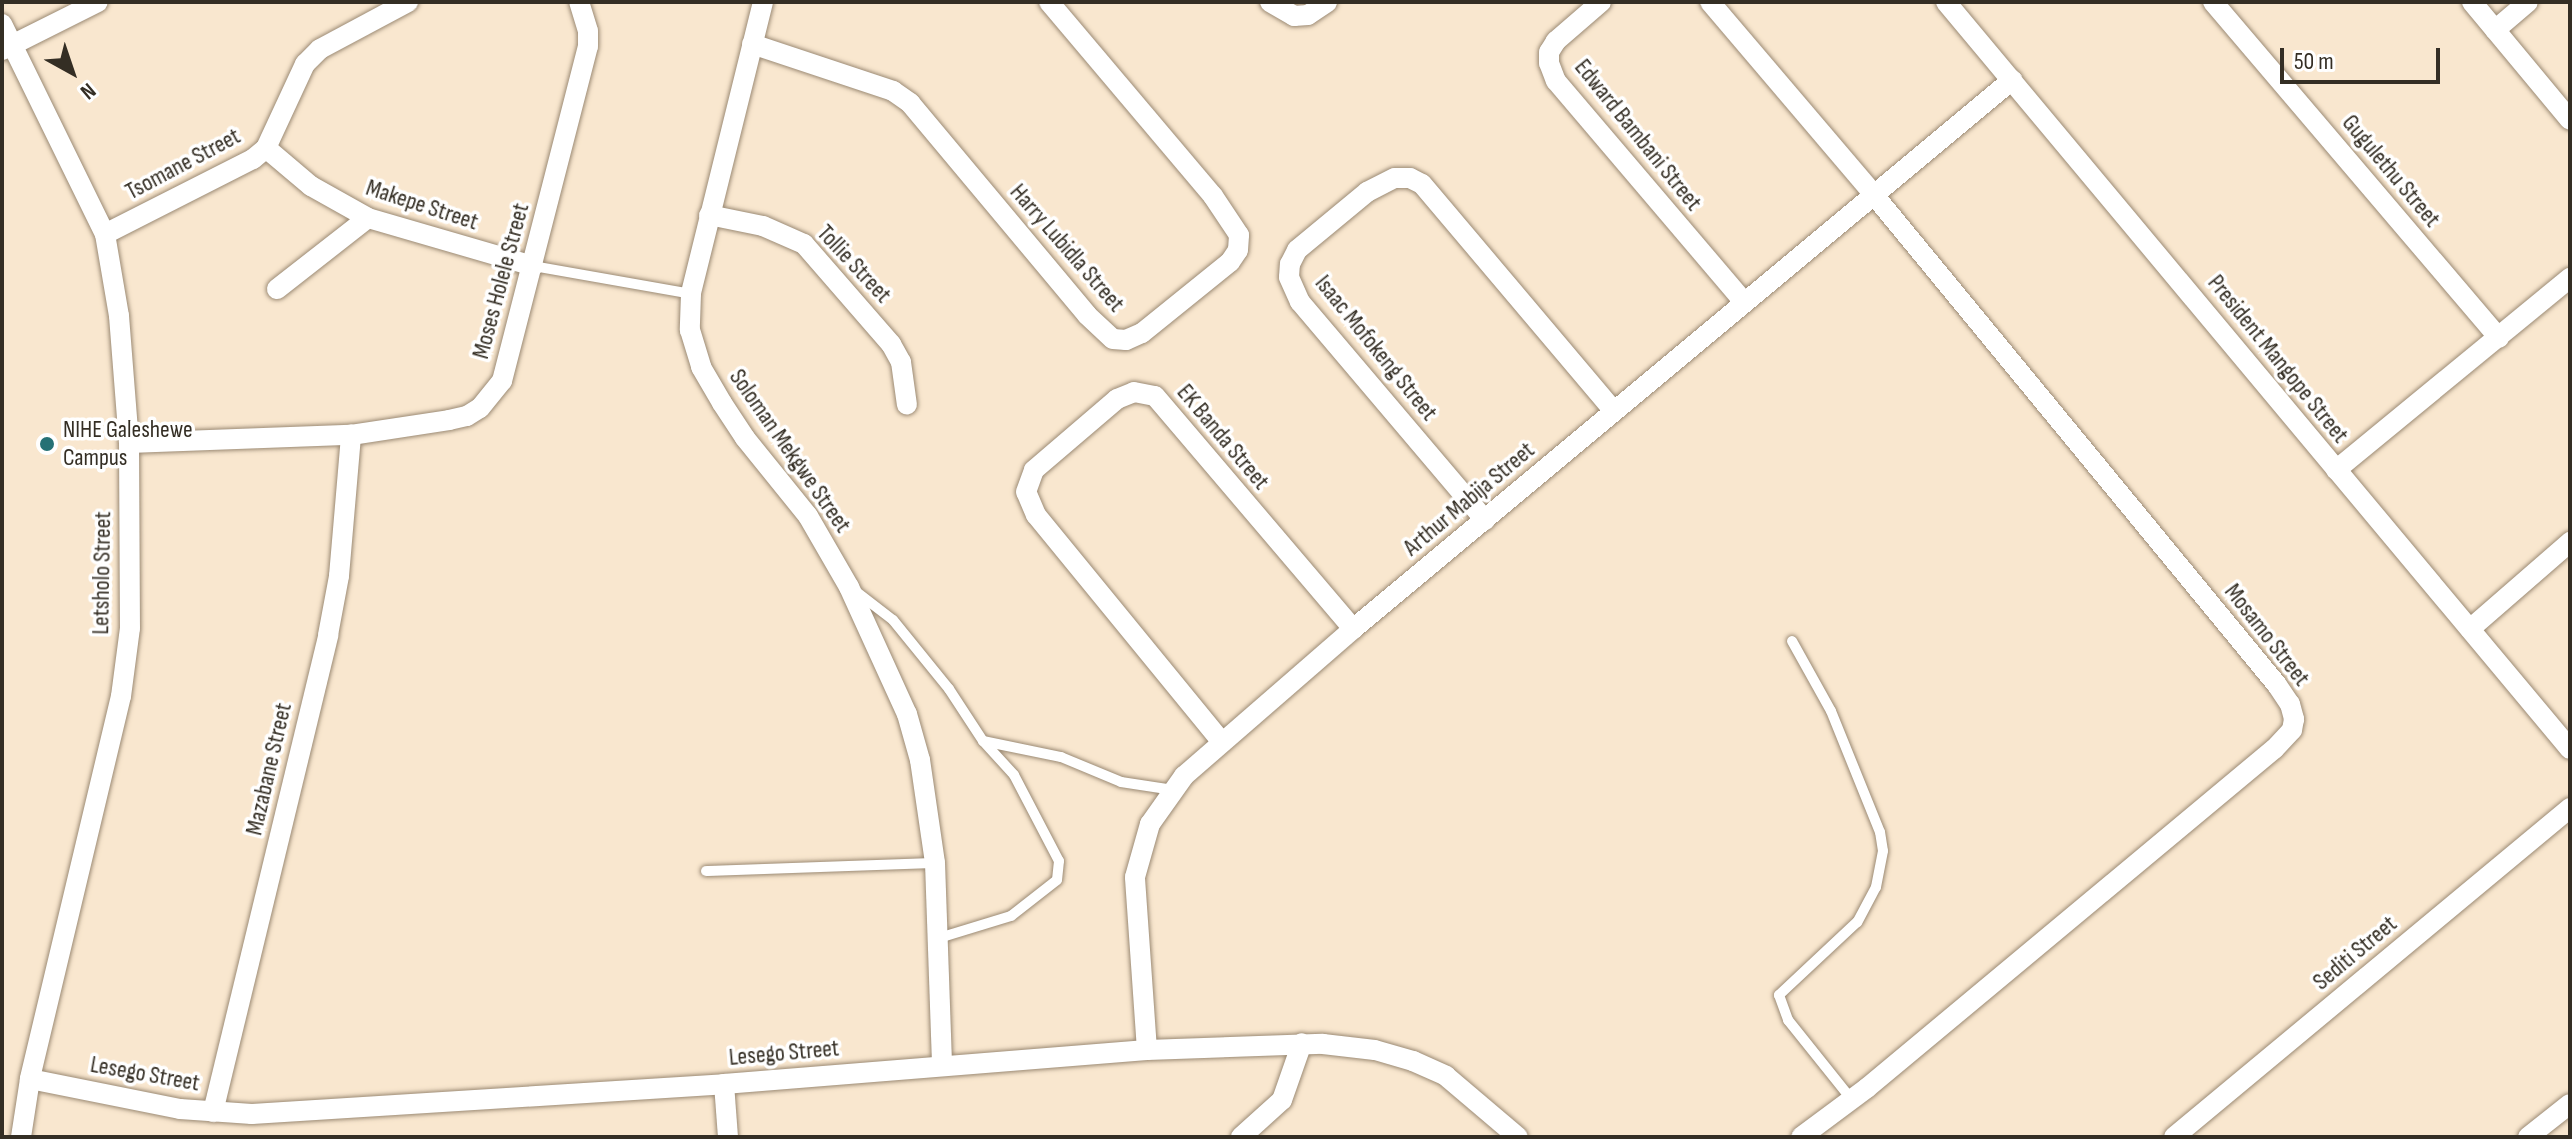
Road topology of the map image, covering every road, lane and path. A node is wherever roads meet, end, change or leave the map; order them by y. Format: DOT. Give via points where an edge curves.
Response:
graph roads {
  1 [pos="98,2"];
  2 [pos="408,2"];
  3 [pos="579,2"];
  4 [pos="763,2"];
  5 [pos="1049,2"];
  6 [pos="1270,2"];
  7 [pos="1327,2"];
  8 [pos="1601,2"];
  9 [pos="1710,2"];
  10 [pos="1946,2"];
  11 [pos="2213,2"];
  12 [pos="2472,2"];
  13 [pos="2528,2"];
  14 [pos="2,24"];
  15 [pos="2495,30"];
  16 [pos="752,44"];
  17 [pos="7,48"];
  18 [pos="2012,80"];
  19 [pos="2570,120"];
  20 [pos="266,148"];
  21 [pos="1874,195"];
  22 [pos="709,215"];
  23 [pos="368,218"];
  24 [pos="105,234"];
  25 [pos="533,266"];
  26 [pos="2570,278"];
  27 [pos="277,289"];
  28 [pos="691,294"];
  29 [pos="1744,302"];
  30 [pos="2499,338"];
  31 [pos="907,405"];
  32 [pos="1614,411"];
  33 [pos="351,435"];
  34 [pos="129,443"];
  35 [pos="2336,470"];
  36 [pos="1485,520"];
  37 [pos="2570,542"];
  38 [pos="849,587"];
  39 [pos="1353,629"];
  40 [pos="2470,629"];
  41 [pos="1792,641"];
  42 [pos="983,741"];
  43 [pos="1221,741"];
  44 [pos="2570,749"];
  45 [pos="1173,790"];
  46 [pos="2570,808"];
  47 [pos="935,863"];
  48 [pos="706,871"];
  49 [pos="936,939"];
  50 [pos="1302,1043"];
  51 [pos="1147,1050"];
  52 [pos="942,1066"];
  53 [pos="30,1079"];
  54 [pos="724,1084"];
  55 [pos="1852,1100"];
  56 [pos="2570,1104"];
  57 [pos="213,1112"];
  58 [pos="21,1137"];
  59 [pos="728,1137"];
  60 [pos="1241,1137"];
  61 [pos="1518,1137"];
  62 [pos="1801,1137"];
  63 [pos="2174,1137"];
  64 [pos="2528,1137"];
  1 -- 17 [label="street"];
  2 -- 20 [label="street, Tsomane Street" via="320,49 305,64"];
  3 -- 25 [label="street, Moses Holele Street" via="588,46"];
  4 -- 16 [label="street, Soloman Mekgwe Street"];
  5 -- 16 [label="street, Harry Lubidla Street" via="1213,196 1239,235 1230,262 1126,340 1113,339 1087,315 910,103 893,91"];
  6 -- 7 [label="street" via="1294,16 1308,15"];
  8 -- 29 [label="street, Edward Bambani Street" via="1549,52 1556,81"];
  9 -- 21 [label="street"];
  10 -- 18 [label="street, President Mangope Street"];
  11 -- 30 [label="street, Gugulethu Street"];
  12 -- 15 [label="street"];
  13 -- 15 [label="street"];
  14 -- 17 [label="street, Letsholo Street"];
  15 -- 19 [label="street"];
  16 -- 22 [label="street, Soloman Mekgwe Street"];
  17 -- 24 [label="street, Letsholo Street"];
  18 -- 21 [label="street, Arthur Mabija Street"];
  18 -- 35 [label="street, President Mangope Street"];
  20 -- 23 [label="street, Makepe Street" via="311,186"];
  20 -- 24 [label="street, Tsomane Street" via="229,173"];
  21 -- 29 [label="street, Arthur Mabija Street"];
  21 -- 55 [label="street, Mosamo Street" via="2277,685 2294,719 2292,730 2274,749"];
  22 -- 28 [label="street, Soloman Mekgwe Street"];
  22 -- 31 [label="street, Tollie Street" via="763,226 804,244 891,344 901,362"];
  23 -- 25 [label="street, Makepe Street"];
  23 -- 27 [label="street"];
  24 -- 34 [label="street, Letsholo Street" via="119,316"];
  25 -- 28 [label="lane"];
  25 -- 33 [label="street, Moses Holele Street" via="502,381 480,408 449,420"];
  26 -- 30 [label="street"];
  28 -- 38 [label="street, Soloman Mekgwe Street" via="690,330 701,367 745,438 808,516"];
  29 -- 32 [label="street, Arthur Mabija Street"];
  30 -- 35 [label="street"];
  32 -- 36 [label="street, Arthur Mabija Street"];
  32 -- 36 [label="street, Isaac Mofokeng Street" via="1422,184 1395,178 1367,192 1297,250 1289,277 1300,302"];
  33 -- 34 [label="street, Moses Holele Street"];
  33 -- 57 [label="street, Mazabane Street" via="331,620"];
  34 -- 53 [label="street, Letsholo Street" via="130,628 121,696"];
  35 -- 40 [label="street, President Mangope Street"];
  36 -- 39 [label="street, Arthur Mabija Street"];
  37 -- 40 [label="street"];
  38 -- 42 [label="lane" via="893,620"];
  38 -- 47 [label="street, Soloman Mekgwe Street" via="907,714 928,801"];
  39 -- 43 [label="street, Arthur Mabija Street"];
  39 -- 43 [label="street, EK Banda Street" via="1155,396 1134,392 1117,399 1034,470 1026,492 1036,515"];
  40 -- 44 [label="street, President Mangope Street"];
  41 -- 55 [label="lane" via="1831,711 1883,851 1876,887 1857,922 1779,995 1788,1020"];
  42 -- 45 [label="lane" via="1061,757 1121,782"];
  42 -- 49 [label="lane" via="1014,775 1059,861 1060,873 1001,921"];
  43 -- 45 [label="street, Arthur Mabija Street"];
  45 -- 51 [label="street, Arthur Mabija Street" via="1150,824 1135,877"];
  46 -- 63 [label="street, Sediti Street"];
  47 -- 48 [label="lane"];
  47 -- 49 [label="street, Soloman Mekgwe Street"];
  49 -- 52 [label="street, Soloman Mekgwe Street"];
  50 -- 51 [label="street, Lesego Street"];
  50 -- 60 [label="street" via="1282,1100"];
  50 -- 61 [label="street, Lesego Street" via="1355,1047 1413,1061 1446,1076"];
  51 -- 52 [label="street, Lesego Street"];
  52 -- 54 [label="street, Lesego Street"];
  53 -- 57 [label="street, Lesego Street"];
  53 -- 58 [label="street, Letsholo Street"];
  54 -- 57 [label="street, Lesego Street" via="252,1114"];
  54 -- 59 [label="street"];
  55 -- 62 [label="street, Mosamo Street"];
  56 -- 64 [label="street"];
}
